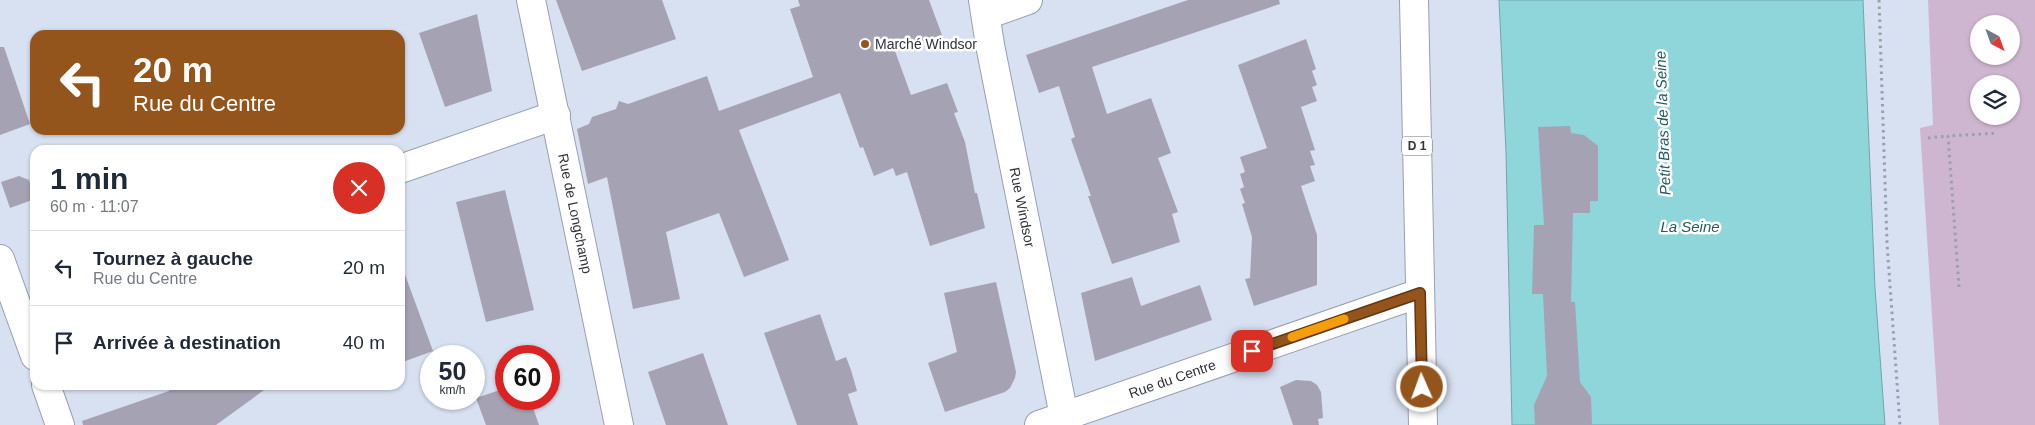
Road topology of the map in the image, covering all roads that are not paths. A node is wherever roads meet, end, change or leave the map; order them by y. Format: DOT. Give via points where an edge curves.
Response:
graph roads {
  1 [pos="531,0"];
  2 [pos="1028,0"];
  3 [pos="1414,0"];
  4 [pos="985,7"];
  5 [pos="556,115"];
  6 [pos="405,167"];
  7 [pos="0,259"];
  8 [pos="1420,293"];
  9 [pos="30,342"];
  10 [pos="48,390"];
  11 [pos="1064,416"];
  12 [pos="60,425"];
  13 [pos="619,425"];
  14 [pos="1039,425"];
  15 [pos="1423,425"];
  1 -- 5 [label="street, Rue de Longchamp"];
  2 -- 4 [label="street"];
  3 -- 8 [label="street, D 1"];
  4 -- 11 [label="street, Rue Windsor"];
  5 -- 6 [label="street"];
  5 -- 13 [label="street, Rue de Longchamp"];
  7 -- 9 [label="street"];
  8 -- 11 [label="street, Rue du Centre"];
  8 -- 15 [label="street, D 1"];
  10 -- 12 [label="street"];
  11 -- 14 [label="street, Rue du Centre"];
}
